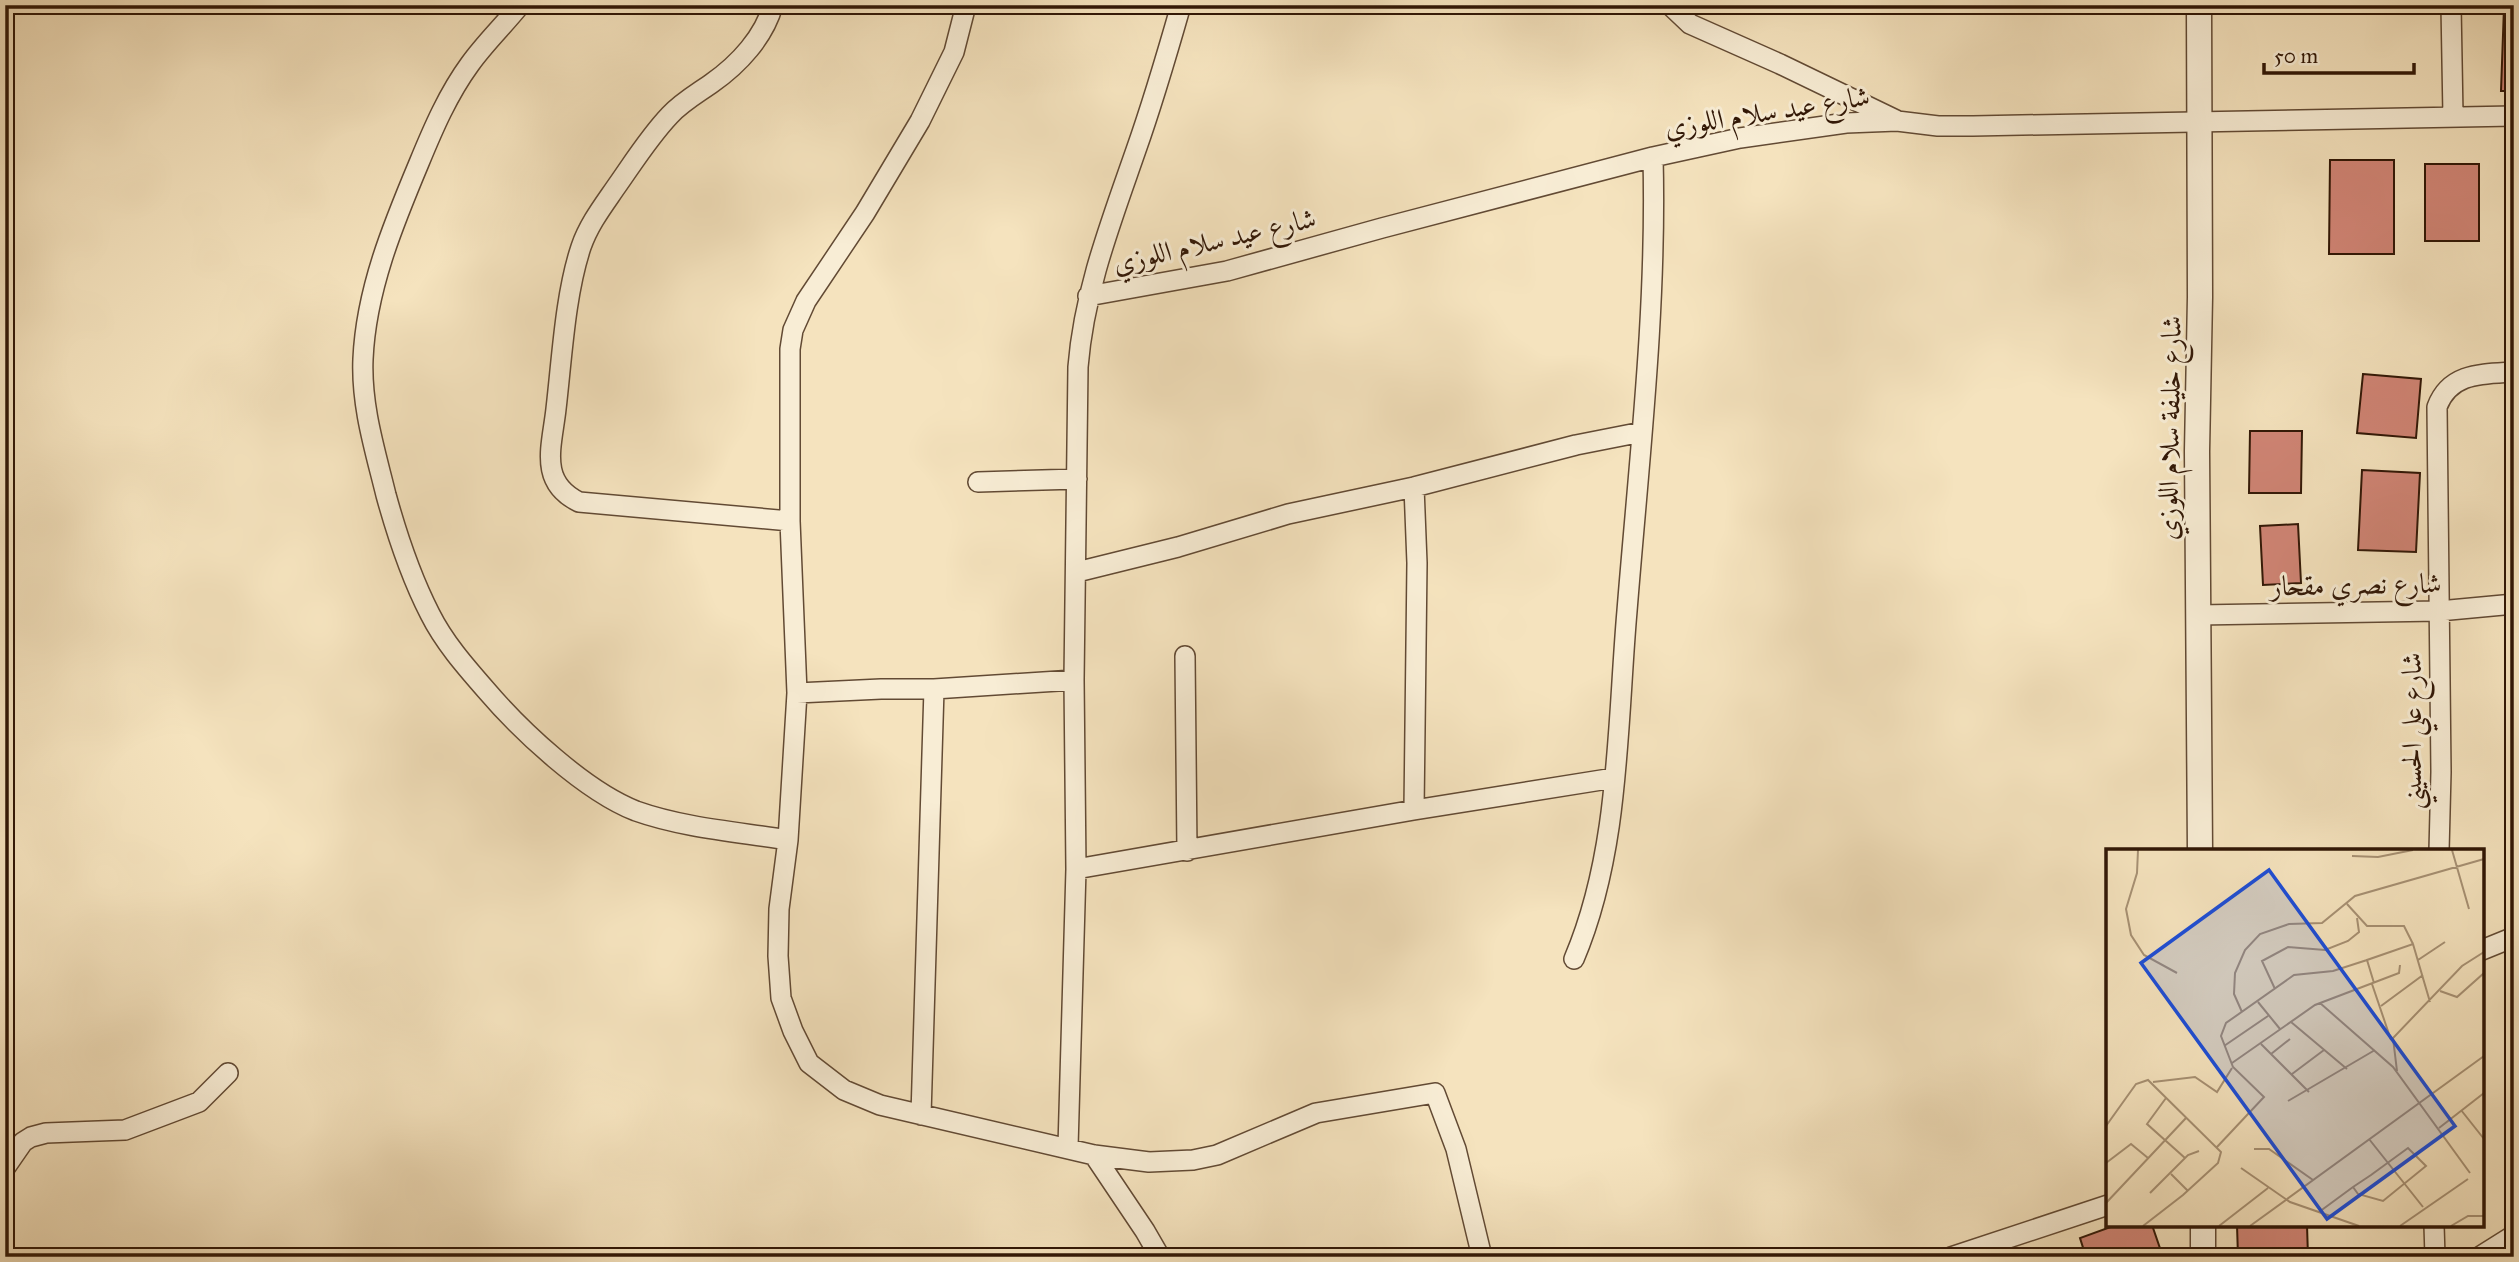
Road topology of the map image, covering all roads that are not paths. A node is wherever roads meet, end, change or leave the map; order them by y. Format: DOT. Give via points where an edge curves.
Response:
graph roads {
  1 [pos="520,5"];
  2 [pos="773,5"];
  3 [pos="965,5"];
  4 [pos="1181,5"];
  5 [pos="1651,5"];
  6 [pos="2199,5"];
  7 [pos="2451,5"];
  8 [pos="1671,8"];
  9 [pos="2453,116"];
  10 [pos="2514,116"];
  11 [pos="1897,121"];
  12 [pos="2200,122"];
  13 [pos="1653,157"];
  14 [pos="1088,296"];
  15 [pos="2514,372"];
  16 [pos="1642,432"];
  17 [pos="1077,479"];
  18 [pos="978,482"];
  19 [pos="1414,487"];
  20 [pos="790,522"];
  21 [pos="1077,572"];
  22 [pos="2514,604"];
  23 [pos="2439,611"];
  24 [pos="2199,615"];
  25 [pos="1185,656"];
  26 [pos="1074,680"];
  27 [pos="934,689"];
  28 [pos="797,693"];
  29 [pos="1614,778"];
  30 [pos="1414,810"];
  31 [pos="789,839"];
  32 [pos="2200,849"];
  33 [pos="2439,849"];
  34 [pos="1187,851"];
  35 [pos="1076,869"];
  36 [pos="2514,937"];
  37 [pos="2484,949"];
  38 [pos="1574,959"];
  39 [pos="228,1073"];
  40 [pos="921,1115"];
  41 [pos="1068,1147"];
  42 [pos="1094,1155"];
  43 [pos="5,1168"];
  44 [pos="2106,1206"];
  45 [pos="2203,1227"];
  46 [pos="2434,1227"];
  47 [pos="2514,1235"];
  48 [pos="1160,1257"];
  49 [pos="1482,1257"];
  50 [pos="1951,1257"];
  51 [pos="2203,1257"];
  52 [pos="2435,1257"];
  53 [pos="2479,1257"];
  1 -- 31 [label="street" via="469,65 436,123 375,283 363,361 367,420 396,532 430,615 457,656 498,704 564,765 635,810 682,823"];
  2 -- 20 [label="street" via="746,53 671,114 590,225 575,275 550,459 555,482 579,502"];
  3 -- 20 [label="street" via="954,52 920,121 796,321 789,362"];
  4 -- 14 [label="street"];
  5 -- 8 [label="street"];
  6 -- 12 [label="street, شارع خليفة سلام اللوزي"];
  7 -- 9 [label="street"];
  8 -- 11 [label="street" via="1690,24"];
  9 -- 10 [label="street, شارع عيد سلام اللوزي"];
  9 -- 12 [label="street, شارع عيد سلام اللوزي"];
  11 -- 12 [label="street, شارع عيد سلام اللوزي" via="1938,126"];
  11 -- 13 [label="street, شارع عيد سلام اللوزي" via="1778,132"];
  12 -- 24 [label="street, شارع خليفة سلام اللوزي"];
  13 -- 14 [label="street, شارع عيد سلام اللوزي" via="1227,271"];
  13 -- 16 [label="street" via="1653,253"];
  14 -- 17 [label="street" via="1078,368"];
  15 -- 23 [label="street, شارع علي الحسيني" via="2458,380 2437,407"];
  16 -- 19 [label="street"];
  16 -- 29 [label="street"];
  17 -- 18 [label="street"];
  17 -- 21 [label="street"];
  19 -- 21 [label="street" via="1288,514"];
  19 -- 30 [label="street"];
  20 -- 28 [label="street"];
  21 -- 26 [label="street"];
  22 -- 23 [label="street, شارع نصري مقحار"];
  23 -- 24 [label="street, شارع نصري مقحار"];
  23 -- 33 [label="street, شارع علي الحسيني"];
  24 -- 32 [label="street, شارع خليفة سلام اللوزي"];
  25 -- 34 [label="street"];
  26 -- 27 [label="street"];
  26 -- 35 [label="street"];
  27 -- 28 [label="street"];
  27 -- 40 [label="street"];
  28 -- 31 [label="street"];
  29 -- 30 [label="street"];
  29 -- 38 [label="street" via="1597,889"];
  30 -- 34 [label="street"];
  31 -- 40 [label="street" via="778,956 781,998 793,1031 809,1063 844,1090"];
  34 -- 35 [label="street"];
  35 -- 41 [label="street"];
  36 -- 37 [label="street"];
  39 -- 43 [label="street" via="199,1102 125,1130 31,1137"];
  40 -- 41 [label="street"];
  41 -- 42 [label="street"];
  42 -- 48 [label="street"];
  42 -- 49 [label="street" via="1149,1162 1193,1160 1217,1155 1316,1113 1435,1093 1459,1159"];
  44 -- 50 [label="street"];
  45 -- 51 [label="street"];
  46 -- 52 [label="street"];
  47 -- 53 [label="street"];
}
